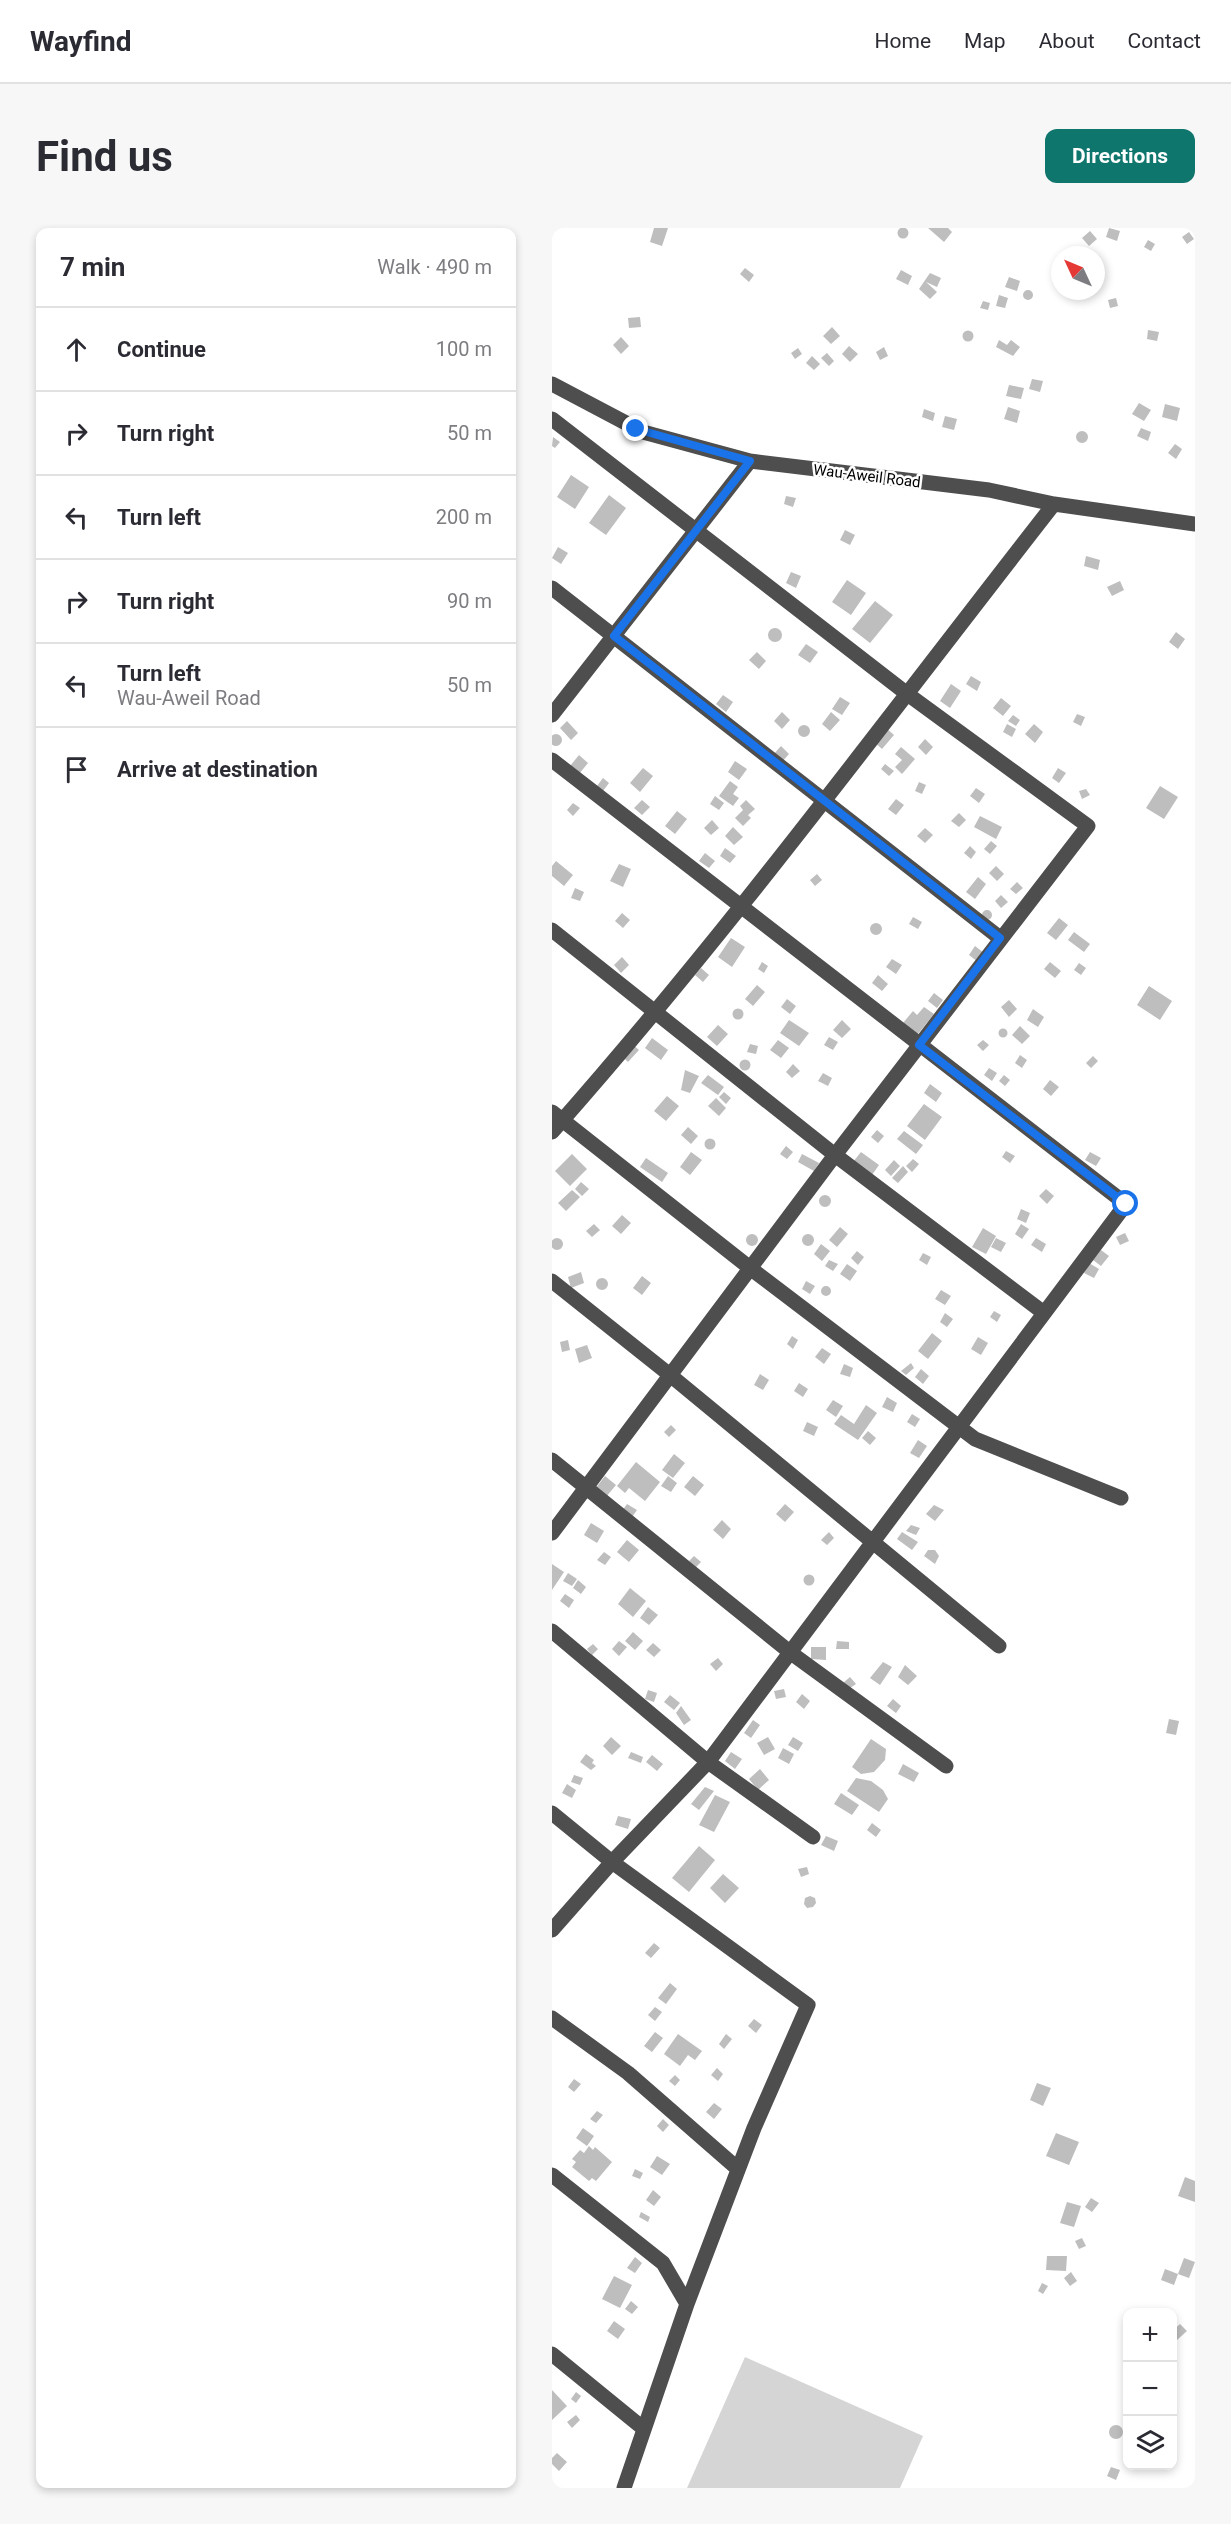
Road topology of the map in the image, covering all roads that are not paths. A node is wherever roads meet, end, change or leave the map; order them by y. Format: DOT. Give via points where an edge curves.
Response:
graph roads {
  1 [pos="552,384"];
  2 [pos="552,419"];
  3 [pos="750,461"];
  4 [pos="1054,504"];
  5 [pos="1195,524"];
  6 [pos="697,530"];
  7 [pos="552,588"];
  8 [pos="614,636"];
  9 [pos="906,693"];
  10 [pos="552,715"];
  11 [pos="552,760"];
  12 [pos="823,800"];
  13 [pos="740,907"];
  14 [pos="552,930"];
  15 [pos="1000,938"];
  16 [pos="656,1012"];
  17 [pos="919,1045"];
  18 [pos="555,1122"];
  19 [pos="835,1155"];
  20 [pos="750,1268"];
  21 [pos="552,1281"];
  22 [pos="1044,1313"];
  23 [pos="670,1375"];
  24 [pos="959,1427"];
  25 [pos="552,1460"];
  26 [pos="586,1487"];
  27 [pos="1121,1498"];
  28 [pos="552,1533"];
  29 [pos="872,1543"];
  30 [pos="552,1631"];
  31 [pos="999,1646"];
  32 [pos="791,1653"];
  33 [pos="708,1762"];
  34 [pos="946,1766"];
  35 [pos="552,1813"];
  36 [pos="813,1837"];
  37 [pos="612,1862"];
  38 [pos="552,1930"];
  39 [pos="552,2018"];
  40 [pos="738,2169"];
  41 [pos="552,2175"];
  42 [pos="687,2304"];
  43 [pos="552,2354"];
  44 [pos="644,2429"];
  45 [pos="624,2488"];
  1 -- 3 [label="street, Wau-Aweil Road" via="643,432"];
  2 -- 6 [label="street"];
  3 -- 4 [label="street, Wau-Aweil Road" via="989,490"];
  3 -- 6 [label="street"];
  4 -- 5 [label="street, Wau-Aweil Road"];
  4 -- 9 [label="street"];
  6 -- 8 [label="street"];
  6 -- 9 [label="street"];
  7 -- 8 [label="street"];
  8 -- 10 [label="street"];
  8 -- 12 [label="street"];
  9 -- 12 [label="street"];
  9 -- 15 [label="street" via="1088,825"];
  11 -- 13 [label="street"];
  12 -- 13 [label="street"];
  12 -- 15 [label="street"];
  13 -- 16 [label="street"];
  13 -- 17 [label="street"];
  14 -- 16 [label="street"];
  15 -- 17 [label="street"];
  16 -- 18 [label="street"];
  16 -- 19 [label="street"];
  17 -- 19 [label="street"];
  17 -- 22 [label="street" via="1126,1204"];
  18 -- 20 [label="street"];
  19 -- 20 [label="street"];
  19 -- 22 [label="street"];
  20 -- 23 [label="street"];
  20 -- 24 [label="street"];
  21 -- 23 [label="street"];
  22 -- 24 [label="street"];
  23 -- 26 [label="street"];
  23 -- 29 [label="street"];
  24 -- 27 [label="street" via="975,1439"];
  24 -- 29 [label="street"];
  25 -- 26 [label="street"];
  26 -- 28 [label="street"];
  26 -- 32 [label="street"];
  29 -- 31 [label="street"];
  29 -- 32 [label="street"];
  30 -- 33 [label="street"];
  32 -- 33 [label="street"];
  32 -- 34 [label="street"];
  33 -- 36 [label="street"];
  33 -- 37 [label="street"];
  35 -- 37 [label="street"];
  37 -- 38 [label="street"];
  37 -- 40 [label="street" via="808,2005"];
  39 -- 40 [label="street" via="628,2073"];
  40 -- 42 [label="street"];
  41 -- 42 [label="street" via="663,2263"];
  42 -- 44 [label="street"];
  43 -- 44 [label="street"];
  44 -- 45 [label="street"];
}
